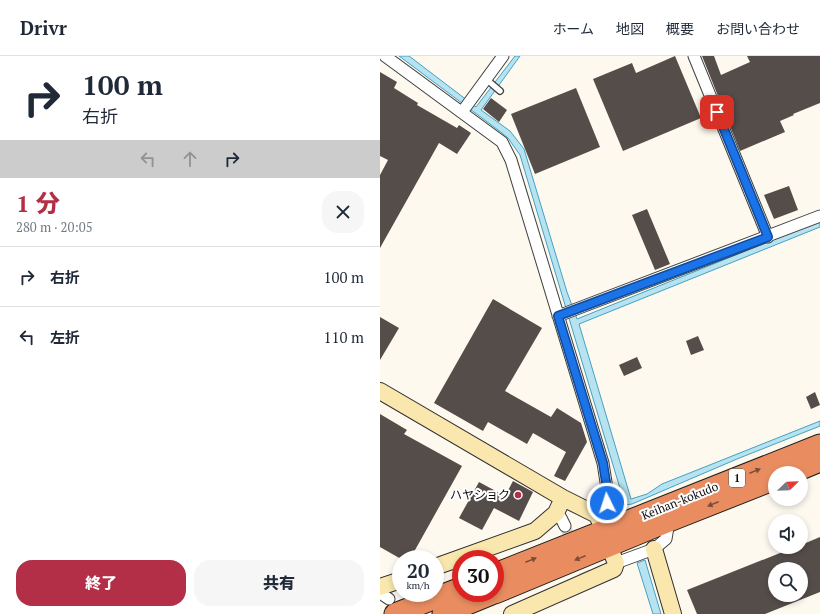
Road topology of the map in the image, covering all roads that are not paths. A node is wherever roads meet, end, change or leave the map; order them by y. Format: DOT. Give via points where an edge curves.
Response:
graph roads {
  1 [pos="385,56"];
  2 [pos="503,56"];
  3 [pos="694,56"];
  4 [pos="489,82"];
  5 [pos="499,90"];
  6 [pos="466,106"];
  7 [pos="820,216"];
  8 [pos="768,237"];
  9 [pos="566,313"];
  10 [pos="380,391"];
  11 [pos="820,445"];
  12 [pos="820,461"];
  13 [pos="808,466"];
  14 [pos="768,481"];
  15 [pos="564,498"];
  16 [pos="661,519"];
  17 [pos="607,539"];
  18 [pos="654,548"];
  19 [pos="444,564"];
  20 [pos="504,571"];
  21 [pos="452,589"];
  22 [pos="504,589"];
  23 [pos="386,598"];
  24 [pos="473,602"];
  25 [pos="443,614"];
  26 [pos="512,614"];
  27 [pos="673,614"];
  1 -- 6 [label="street"];
  2 -- 4 [label="street"];
  3 -- 8 [label="street"];
  4 -- 5 [label="lane"];
  4 -- 6 [label="street"];
  6 -- 9 [label="street" via="502,142 511,160"];
  7 -- 8 [label="street"];
  8 -- 9 [label="street"];
  9 -- 17 [label="street" via="603,463 608,495"];
  10 -- 15 [label="street"];
  16 -- 11 [label="highway, Keihan-kokudo / 1, one-way"];
  12 -- 13 [label="highway"];
  14 -- 16 [label="highway, Keihan-kokudo / 1, one-way"];
  15 -- 17 [label="street"];
  15 -- 19 [label="street" via="560,519 535,531"];
  16 -- 17 [label="highway, Keihan-kokudo / 1"];
  16 -- 18 [label="street" via="666,539"];
  17 -- 18 [label="street"];
  20 -- 17 [label="highway, Keihan-kokudo / 1, one-way"];
  17 -- 22 [label="highway, Keihan-kokudo / 1, one-way"];
  17 -- 26 [label="street" via="614,569 585,577"];
  18 -- 27 [label="street"];
  21 -- 23 [label="highway"];
  24 -- 25 [label="highway, Keihan-kokudo / 1"];
}
